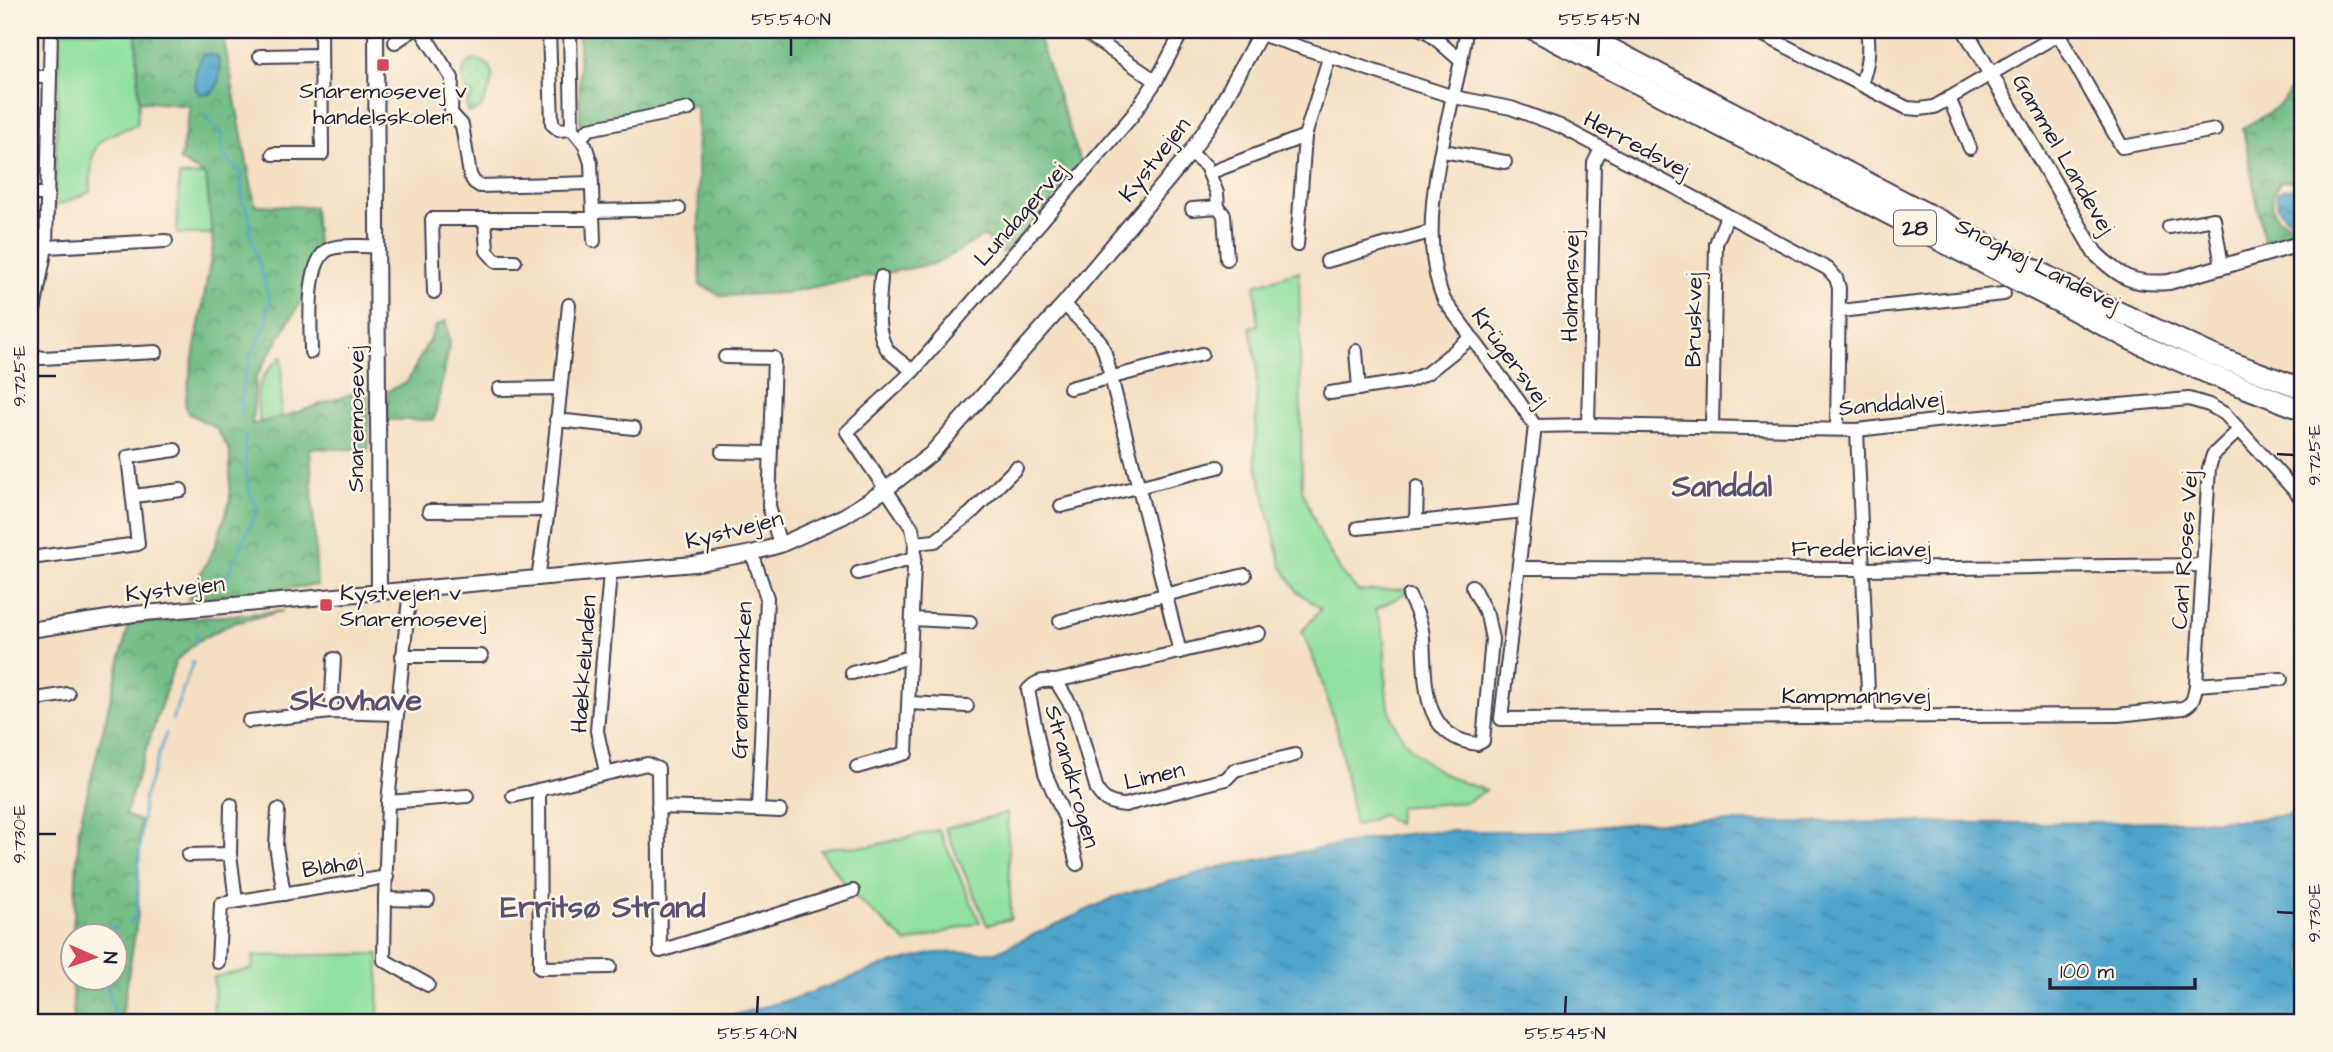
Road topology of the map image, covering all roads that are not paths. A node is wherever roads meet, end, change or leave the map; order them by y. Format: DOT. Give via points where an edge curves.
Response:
graph roads {
  1 [pos="51,30"];
  2 [pos="321,30"];
  3 [pos="376,30"];
  4 [pos="414,30"];
  5 [pos="421,30"];
  6 [pos="549,30"];
  7 [pos="570,30"];
  8 [pos="1082,30"];
  9 [pos="1182,30"];
  10 [pos="1422,30"];
  11 [pos="1534,30"];
  12 [pos="1575,30"];
  13 [pos="1754,30"];
  14 [pos="1867,30"];
  15 [pos="1965,30"];
  16 [pos="2060,31"];
  17 [pos="1261,32"];
  18 [pos="1465,39"];
  19 [pos="395,42"];
  20 [pos="321,55"];
  21 [pos="260,56"];
  22 [pos="1329,58"];
  23 [pos="1461,61"];
  24 [pos="1990,73"];
  25 [pos="30,77"];
  26 [pos="49,77"];
  27 [pos="1156,81"];
  28 [pos="1861,84"];
  29 [pos="1454,97"];
  30 [pos="1950,97"];
  31 [pos="689,109"];
  32 [pos="2215,130"];
  33 [pos="576,134"];
  34 [pos="1304,136"];
  35 [pos="1601,149"];
  36 [pos="1969,149"];
  37 [pos="1443,151"];
  38 [pos="1190,153"];
  39 [pos="273,154"];
  40 [pos="1505,162"];
  41 [pos="1217,170"];
  42 [pos="592,183"];
  43 [pos="30,194"];
  44 [pos="48,194"];
  45 [pos="1218,207"];
  46 [pos="679,209"];
  47 [pos="1192,209"];
  48 [pos="593,215"];
  49 [pos="1727,216"];
  50 [pos="485,219"];
  51 [pos="2169,228"];
  52 [pos="1430,232"];
  53 [pos="166,241"];
  54 [pos="594,241"];
  55 [pos="2303,243"];
  56 [pos="1297,245"];
  57 [pos="376,246"];
  58 [pos="46,247"];
  59 [pos="1227,259"];
  60 [pos="514,261"];
  61 [pos="1327,261"];
  62 [pos="2222,266"];
  63 [pos="881,277"];
  64 [pos="434,292"];
  65 [pos="2004,294"];
  66 [pos="34,298"];
  67 [pos="1064,304"];
  68 [pos="569,305"];
  69 [pos="1839,311"];
  70 [pos="30,332"];
  71 [pos="1471,338"];
  72 [pos="1356,351"];
  73 [pos="156,352"];
  74 [pos="311,352"];
  75 [pos="30,354"];
  76 [pos="1202,354"];
  77 [pos="725,356"];
  78 [pos="913,371"];
  79 [pos="1111,378"];
  80 [pos="499,388"];
  81 [pos="560,388"];
  82 [pos="1070,388"];
  83 [pos="1359,389"];
  84 [pos="2303,389"];
  85 [pos="1330,393"];
  86 [pos="2303,410"];
  87 [pos="556,420"];
  88 [pos="1588,425"];
  89 [pos="1535,426"];
  90 [pos="1712,427"];
  91 [pos="634,428"];
  92 [pos="1837,429"];
  93 [pos="1857,430"];
  94 [pos="2239,430"];
  95 [pos="176,450"];
  96 [pos="722,452"];
  97 [pos="770,453"];
  98 [pos="1217,467"];
  99 [pos="1016,468"];
  100 [pos="1139,486"];
  101 [pos="1417,487"];
  102 [pos="885,490"];
  103 [pos="181,491"];
  104 [pos="134,496"];
  105 [pos="2303,500"];
  106 [pos="1061,506"];
  107 [pos="548,510"];
  108 [pos="429,511"];
  109 [pos="1525,511"];
  110 [pos="1416,522"];
  111 [pos="1358,528"];
  112 [pos="915,543"];
  113 [pos="780,545"];
  114 [pos="752,553"];
  115 [pos="30,554"];
  116 [pos="915,558"];
  117 [pos="2203,565"];
  118 [pos="1519,568"];
  119 [pos="1862,569"];
  120 [pos="610,572"];
  121 [pos="858,573"];
  122 [pos="1245,575"];
  123 [pos="538,579"];
  124 [pos="1472,586"];
  125 [pos="410,589"];
  126 [pos="379,591"];
  127 [pos="1166,595"];
  128 [pos="1409,596"];
  129 [pos="912,619"];
  130 [pos="1060,621"];
  131 [pos="970,622"];
  132 [pos="30,630"];
  133 [pos="1259,633"];
  134 [pos="1510,636"];
  135 [pos="1492,639"];
  136 [pos="1180,652"];
  137 [pos="402,656"];
  138 [pos="481,656"];
  139 [pos="910,657"];
  140 [pos="334,659"];
  141 [pos="852,673"];
  142 [pos="2281,679"];
  143 [pos="1056,681"];
  144 [pos="2196,685"];
  145 [pos="68,694"];
  146 [pos="30,700"];
  147 [pos="909,703"];
  148 [pos="967,706"];
  149 [pos="331,712"];
  150 [pos="396,714"];
  151 [pos="1869,716"];
  152 [pos="1501,719"];
  153 [pos="248,721"];
  154 [pos="1295,755"];
  155 [pos="857,767"];
  156 [pos="606,772"];
  157 [pos="539,790"];
  158 [pos="467,796"];
  159 [pos="513,796"];
  160 [pos="388,802"];
  161 [pos="231,805"];
  162 [pos="659,807"];
  163 [pos="278,810"];
  164 [pos="758,810"];
  165 [pos="779,811"];
  166 [pos="230,854"];
  167 [pos="188,855"];
  168 [pos="1077,864"];
  169 [pos="387,877"];
  170 [pos="853,891"];
  171 [pos="284,894"];
  172 [pos="386,900"];
  173 [pos="428,900"];
  174 [pos="236,901"];
  175 [pos="218,962"];
  176 [pos="610,967"];
  177 [pos="428,985"];
  1 -- 26 [label="street"];
  2 -- 20 [label="street"];
  3 -- 57 [label="street, Snaremosevej"];
  4 -- 19 [label="street"];
  5 -- 42 [label="street" via="452,78 451,113 462,125 474,182 480,186"];
  6 -- 33 [label="street" via="552,124"];
  7 -- 33 [label="street"];
  8 -- 27 [label="street"];
  9 -- 27 [label="street, Lundagervej"];
  10 -- 23 [label="street"];
  11 -- 86 [label="main road, Snoghøj Landevej / 28" via="2133,341"];
  12 -- 84 [label="main road, Snoghøj Landevej / 28" via="2109,308"];
  13 -- 28 [label="street"];
  14 -- 28 [label="street" via="1867,66"];
  15 -- 24 [label="street, Gammel Landevej"];
  16 -- 24 [label="street"];
  16 -- 32 [label="street" via="2122,147"];
  17 -- 22 [label="street, Herredsvej"];
  17 -- 38 [label="street, Kystvejen" via="1220,109"];
  18 -- 23 [label="street, Krügersvej"];
  20 -- 21 [label="street"];
  20 -- 39 [label="street" via="322,154"];
  22 -- 29 [label="street, Herredsvej"];
  22 -- 34 [label="street"];
  23 -- 29 [label="street, Krügersvej"];
  24 -- 30 [label="street"];
  24 -- 62 [label="street, Gammel Landevej" via="2095,253 2113,271 2130,281 2149,284"];
  25 -- 26 [label="street"];
  26 -- 44 [label="street"];
  27 -- 78 [label="street, Lundagervej" via="1132,116"];
  28 -- 30 [label="street" via="1920,110"];
  29 -- 35 [label="street, Herredsvej" via="1540,118"];
  29 -- 37 [label="street, Krügersvej"];
  30 -- 36 [label="street"];
  31 -- 33 [label="street"];
  33 -- 42 [label="street" via="591,163"];
  34 -- 41 [label="street"];
  34 -- 56 [label="street"];
  35 -- 49 [label="street, Herredsvej"];
  35 -- 88 [label="street, Holmansvej" via="1594,163"];
  37 -- 40 [label="street"];
  37 -- 52 [label="street, Krügersvej"];
  38 -- 45 [label="street" via="1206,166"];
  38 -- 67 [label="street, Kystvejen"];
  42 -- 48 [label="street"];
  43 -- 44 [label="street"];
  44 -- 58 [label="street"];
  45 -- 47 [label="street"];
  45 -- 59 [label="street" via="1224,215"];
  46 -- 48 [label="street"];
  48 -- 50 [label="street"];
  48 -- 54 [label="street"];
  49 -- 69 [label="street, Herredsvej" via="1828,269 1839,288"];
  49 -- 90 [label="street, Bruskvej" via="1716,244"];
  50 -- 60 [label="street" via="487,251 496,261"];
  50 -- 64 [label="street" via="432,219"];
  51 -- 62 [label="street" via="2214,219"];
  52 -- 61 [label="street"];
  52 -- 71 [label="street, Krügersvej" via="1436,282"];
  53 -- 58 [label="street"];
  55 -- 62 [label="street, Gammel Landevej"];
  57 -- 74 [label="street, Snaremosevej" via="331,247 320,257 310,293"];
  57 -- 126 [label="street, Snaremosevej"];
  58 -- 66 [label="street"];
  63 -- 78 [label="street" via="883,340"];
  65 -- 69 [label="street"];
  66 -- 70 [label="street"];
  67 -- 79 [label="street" via="1100,341"];
  67 -- 102 [label="street, Kystvejen" via="931,454"];
  68 -- 81 [label="street"];
  69 -- 92 [label="street, Herredsvej"];
  71 -- 83 [label="street" via="1427,373 1409,381"];
  71 -- 89 [label="street, Krügersvej"];
  72 -- 83 [label="street"];
  73 -- 75 [label="street" via="42,358"];
  76 -- 79 [label="street"];
  77 -- 97 [label="street" via="774,358"];
  78 -- 102 [label="street, Lundagervej" via="847,432"];
  79 -- 82 [label="street"];
  79 -- 100 [label="street"];
  80 -- 81 [label="street"];
  81 -- 87 [label="street"];
  83 -- 85 [label="street"];
  87 -- 91 [label="street"];
  87 -- 107 [label="street"];
  88 -- 89 [label="street, Sanddalvej"];
  88 -- 90 [label="street, Sanddalvej"];
  89 -- 109 [label="street, Krügersvej"];
  90 -- 92 [label="street, Sanddalvej"];
  92 -- 93 [label="street, Sanddalvej"];
  93 -- 94 [label="street, Sanddalvej" via="2189,399 2225,414"];
  93 -- 119 [label="street"];
  94 -- 105 [label="street, Sanddalvej"];
  94 -- 117 [label="street, Carl Roses Vej" via="2213,455 2209,468"];
  95 -- 104 [label="street" via="128,457"];
  96 -- 97 [label="street"];
  97 -- 113 [label="street" via="769,506"];
  98 -- 100 [label="street"];
  99 -- 112 [label="street" via="935,541"];
  100 -- 106 [label="street"];
  100 -- 127 [label="street"];
  101 -- 110 [label="street"];
  102 -- 112 [label="street" via="912,528"];
  102 -- 113 [label="street, Kystvejen" via="844,516"];
  103 -- 104 [label="street"];
  104 -- 115 [label="street" via="138,544"];
  107 -- 108 [label="street"];
  107 -- 123 [label="street"];
  109 -- 110 [label="street"];
  109 -- 118 [label="street, Krügersvej"];
  110 -- 111 [label="street"];
  112 -- 116 [label="street"];
  113 -- 114 [label="street, Kystvejen"];
  114 -- 120 [label="street, Kystvejen"];
  114 -- 164 [label="street, Grønnemarken" via="767,598"];
  116 -- 121 [label="street"];
  116 -- 129 [label="street"];
  117 -- 119 [label="street, Fredericiavej"];
  117 -- 144 [label="street, Carl Roses Vej"];
  118 -- 119 [label="street, Fredericiavej"];
  118 -- 134 [label="street, Krügersvej"];
  119 -- 151 [label="street"];
  120 -- 123 [label="street, Kystvejen"];
  120 -- 156 [label="street, Hækkelunden" via="597,732"];
  122 -- 127 [label="street"];
  123 -- 125 [label="street, Kystvejen"];
  124 -- 135 [label="street" via="1482,601"];
  125 -- 126 [label="street, Kystvejen"];
  125 -- 137 [label="street, Blåhøj"];
  126 -- 132 [label="street, Kystvejen" via="134,614"];
  127 -- 130 [label="street"];
  127 -- 136 [label="street"];
  128 -- 135 [label="street" via="1423,636 1424,678 1431,710 1446,731 1468,743 1483,741"];
  129 -- 131 [label="street"];
  129 -- 139 [label="street"];
  133 -- 136 [label="street"];
  134 -- 135 [label="street"];
  134 -- 152 [label="street, Krügersvej"];
  136 -- 143 [label="street"];
  137 -- 138 [label="street"];
  137 -- 150 [label="street, Blåhøj"];
  139 -- 141 [label="street"];
  139 -- 147 [label="street"];
  140 -- 149 [label="street"];
  142 -- 144 [label="street"];
  143 -- 154 [label="street, Limen" via="1074,712 1097,790 1103,800 1114,804 1226,779 1235,770"];
  143 -- 168 [label="street, Strandkrogen" via="1042,680 1028,690 1045,773 1065,818"];
  144 -- 151 [label="street, Kampmannsvej" via="2194,699 2183,708 2118,715"];
  145 -- 146 [label="street"];
  147 -- 148 [label="street"];
  147 -- 155 [label="street" via="906,753"];
  149 -- 150 [label="street"];
  149 -- 153 [label="street"];
  150 -- 160 [label="street, Blåhøj"];
  151 -- 152 [label="street, Kampmannsvej"];
  156 -- 157 [label="street"];
  156 -- 162 [label="street" via="654,766 658,769"];
  157 -- 159 [label="street"];
  157 -- 176 [label="street" via="540,968"];
  158 -- 160 [label="street"];
  160 -- 169 [label="street, Blåhøj"];
  161 -- 166 [label="street"];
  162 -- 164 [label="street"];
  162 -- 170 [label="street" via="660,951"];
  163 -- 171 [label="street, Blåhøj" via="276,846"];
  164 -- 165 [label="street"];
  166 -- 167 [label="street"];
  166 -- 174 [label="street"];
  169 -- 171 [label="street, Blåhøj"];
  169 -- 172 [label="street, Blåhøj"];
  171 -- 174 [label="street, Blåhøj"];
  172 -- 173 [label="street, Blåhøj"];
  172 -- 177 [label="street, Blåhøj" via="384,960"];
  174 -- 175 [label="street" via="221,904"];
}
